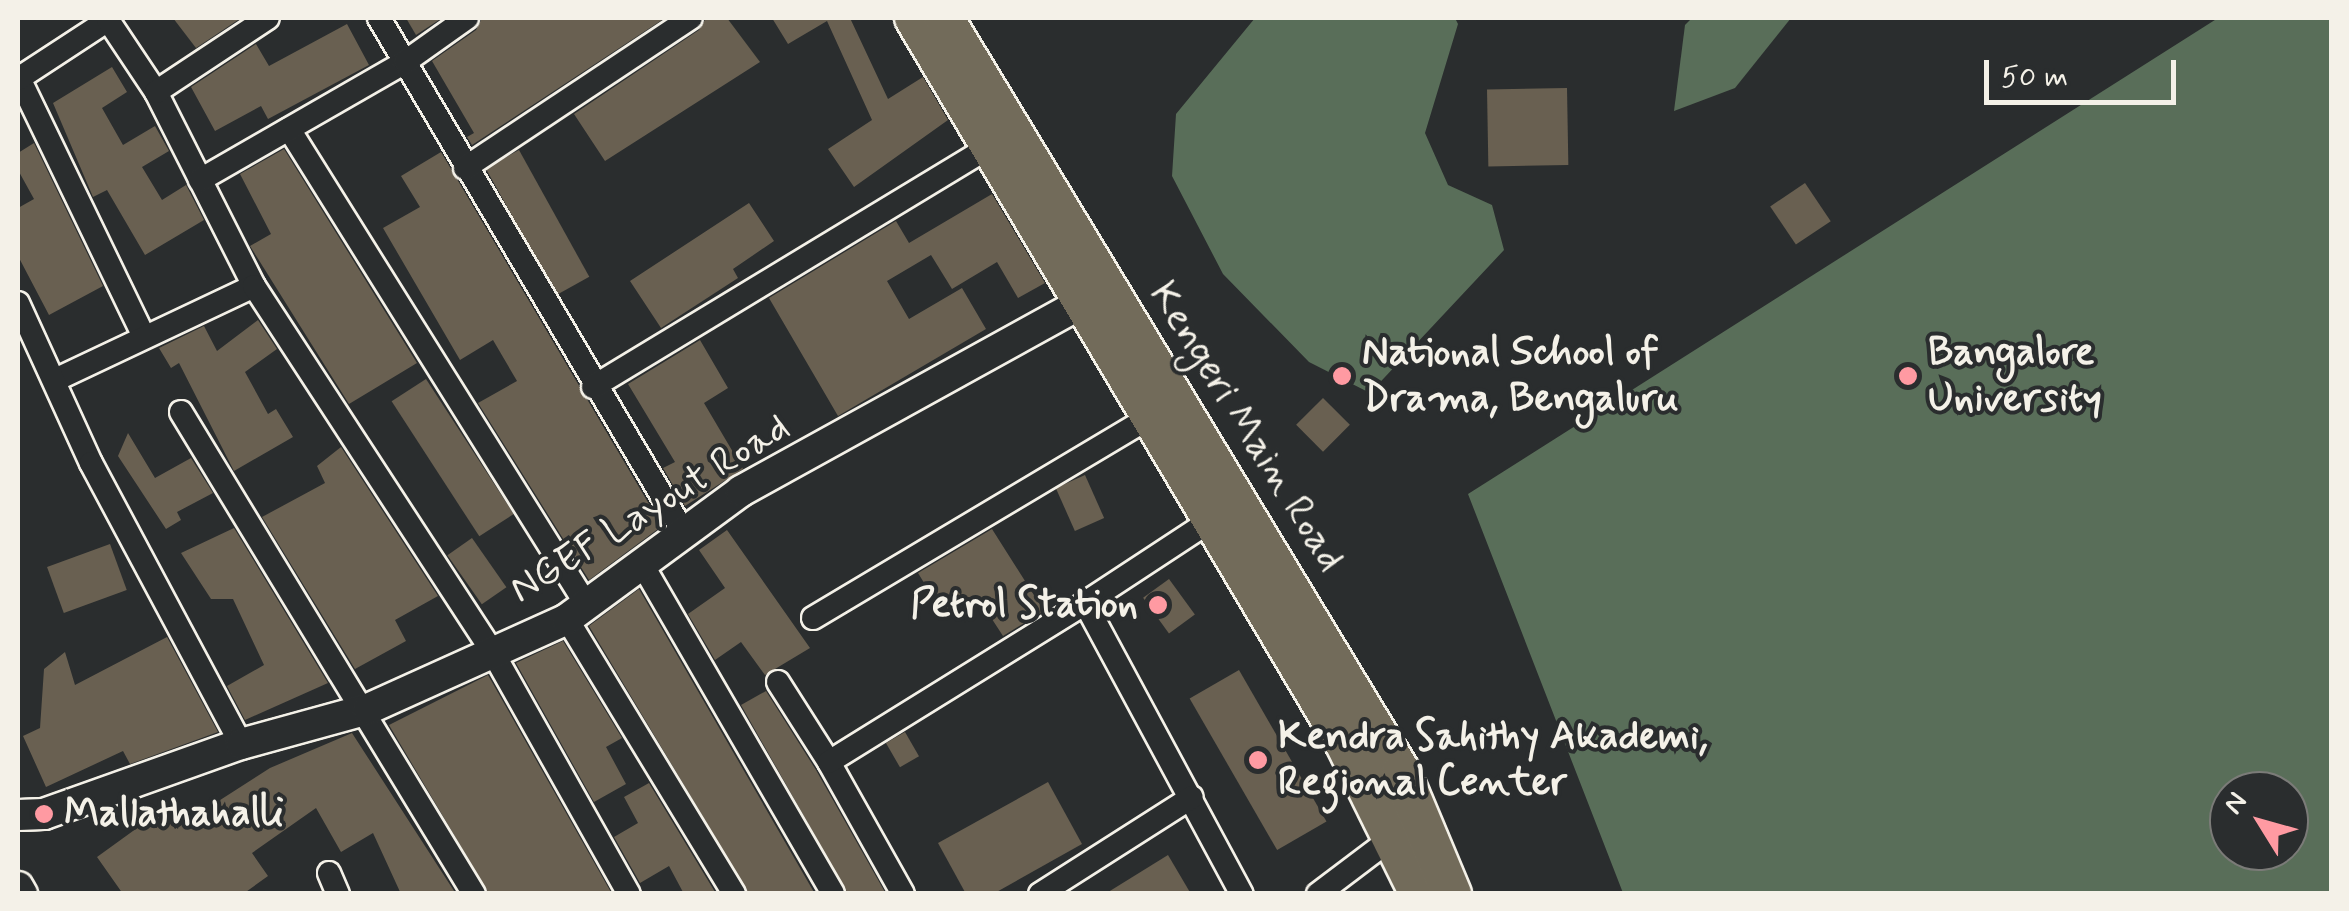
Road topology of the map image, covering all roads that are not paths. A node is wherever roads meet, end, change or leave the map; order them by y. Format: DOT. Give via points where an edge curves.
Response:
graph roads {
  1 [pos="268,18"];
  2 [pos="379,18"];
  3 [pos="467,18"];
  4 [pos="691,18"];
  5 [pos="914,18"];
  6 [pos="944,18"];
  7 [pos="405,62"];
  8 [pos="18,78"];
  9 [pos="156,92"];
  10 [pos="289,128"];
  11 [pos="989,147"];
  12 [pos="466,168"];
  13 [pos="200,180"];
  14 [pos="254,286"];
  15 [pos="1095,296"];
  16 [pos="18,303"];
  17 [pos="142,334"];
  18 [pos="55,380"];
  19 [pos="593,388"];
  20 [pos="181,412"];
  21 [pos="1150,417"];
  22 [pos="1212,518"];
  23 [pos="684,533"];
  24 [pos="642,564"];
  25 [pos="1085,603"];
  26 [pos="576,611"];
  27 [pos="813,618"];
  28 [pos="492,651"];
  29 [pos="778,682"];
  30 [pos="368,710"];
  31 [pos="241,744"];
  32 [pos="828,762"];
  33 [pos="1192,797"];
  34 [pos="18,816"];
  35 [pos="1392,838"];
  36 [pos="18,887"];
  37 [pos="22,894"];
  38 [pos="474,894"];
  39 [pos="628,894"];
  40 [pos="734,894"];
  41 [pos="833,894"];
  42 [pos="902,894"];
  43 [pos="1040,894"];
  44 [pos="1242,894"];
  45 [pos="1318,894"];
  46 [pos="1419,894"];
  47 [pos="1452,894"];
  1 -- 9 [label="street"];
  2 -- 7 [label="street"];
  3 -- 7 [label="street"];
  4 -- 12 [label="street"];
  5 -- 11 [label="main road, Kengeri Main Road"];
  6 -- 15 [label="main road, Kengeri Main Road"];
  7 -- 10 [label="street"];
  7 -- 12 [label="street"];
  8 -- 9 [label="street" via="108,20"];
  8 -- 17 [label="street"];
  9 -- 13 [label="street"];
  10 -- 13 [label="street"];
  10 -- 26 [label="street"];
  11 -- 15 [label="main road, Kengeri Main Road"];
  11 -- 19 [label="street"];
  12 -- 19 [label="street"];
  13 -- 14 [label="street"];
  14 -- 17 [label="street"];
  14 -- 28 [label="street"];
  15 -- 21 [label="main road, Kengeri Main Road"];
  15 -- 23 [label="street, NGEF Layout Road" via="742,491"];
  15 -- 47 [label="main road, Kengeri Main Road" via="1400,772"];
  16 -- 18 [label="street"];
  17 -- 18 [label="street"];
  18 -- 31 [label="street" via="90,463"];
  19 -- 23 [label="street"];
  20 -- 30 [label="street"];
  21 -- 22 [label="main road, Kengeri Main Road"];
  21 -- 27 [label="street"];
  22 -- 25 [label="street"];
  22 -- 35 [label="main road, Kengeri Main Road"];
  23 -- 24 [label="street, NGEF Layout Road"];
  24 -- 26 [label="street, NGEF Layout Road"];
  24 -- 41 [label="street"];
  25 -- 32 [label="street"];
  25 -- 33 [label="street"];
  26 -- 28 [label="street, NGEF Layout Road"];
  26 -- 40 [label="street"];
  28 -- 30 [label="street, NGEF Layout Road"];
  28 -- 39 [label="street"];
  29 -- 32 [label="street"];
  30 -- 31 [label="street, NGEF Layout Road"];
  30 -- 38 [label="street"];
  31 -- 34 [label="street, NGEF Layout Road" via="44,814"];
  32 -- 42 [label="street"];
  33 -- 43 [label="street"];
  33 -- 44 [label="street"];
  35 -- 45 [label="street"];
  35 -- 46 [label="main road, Kengeri Main Road"];
  36 -- 37 [label="street"];
}
